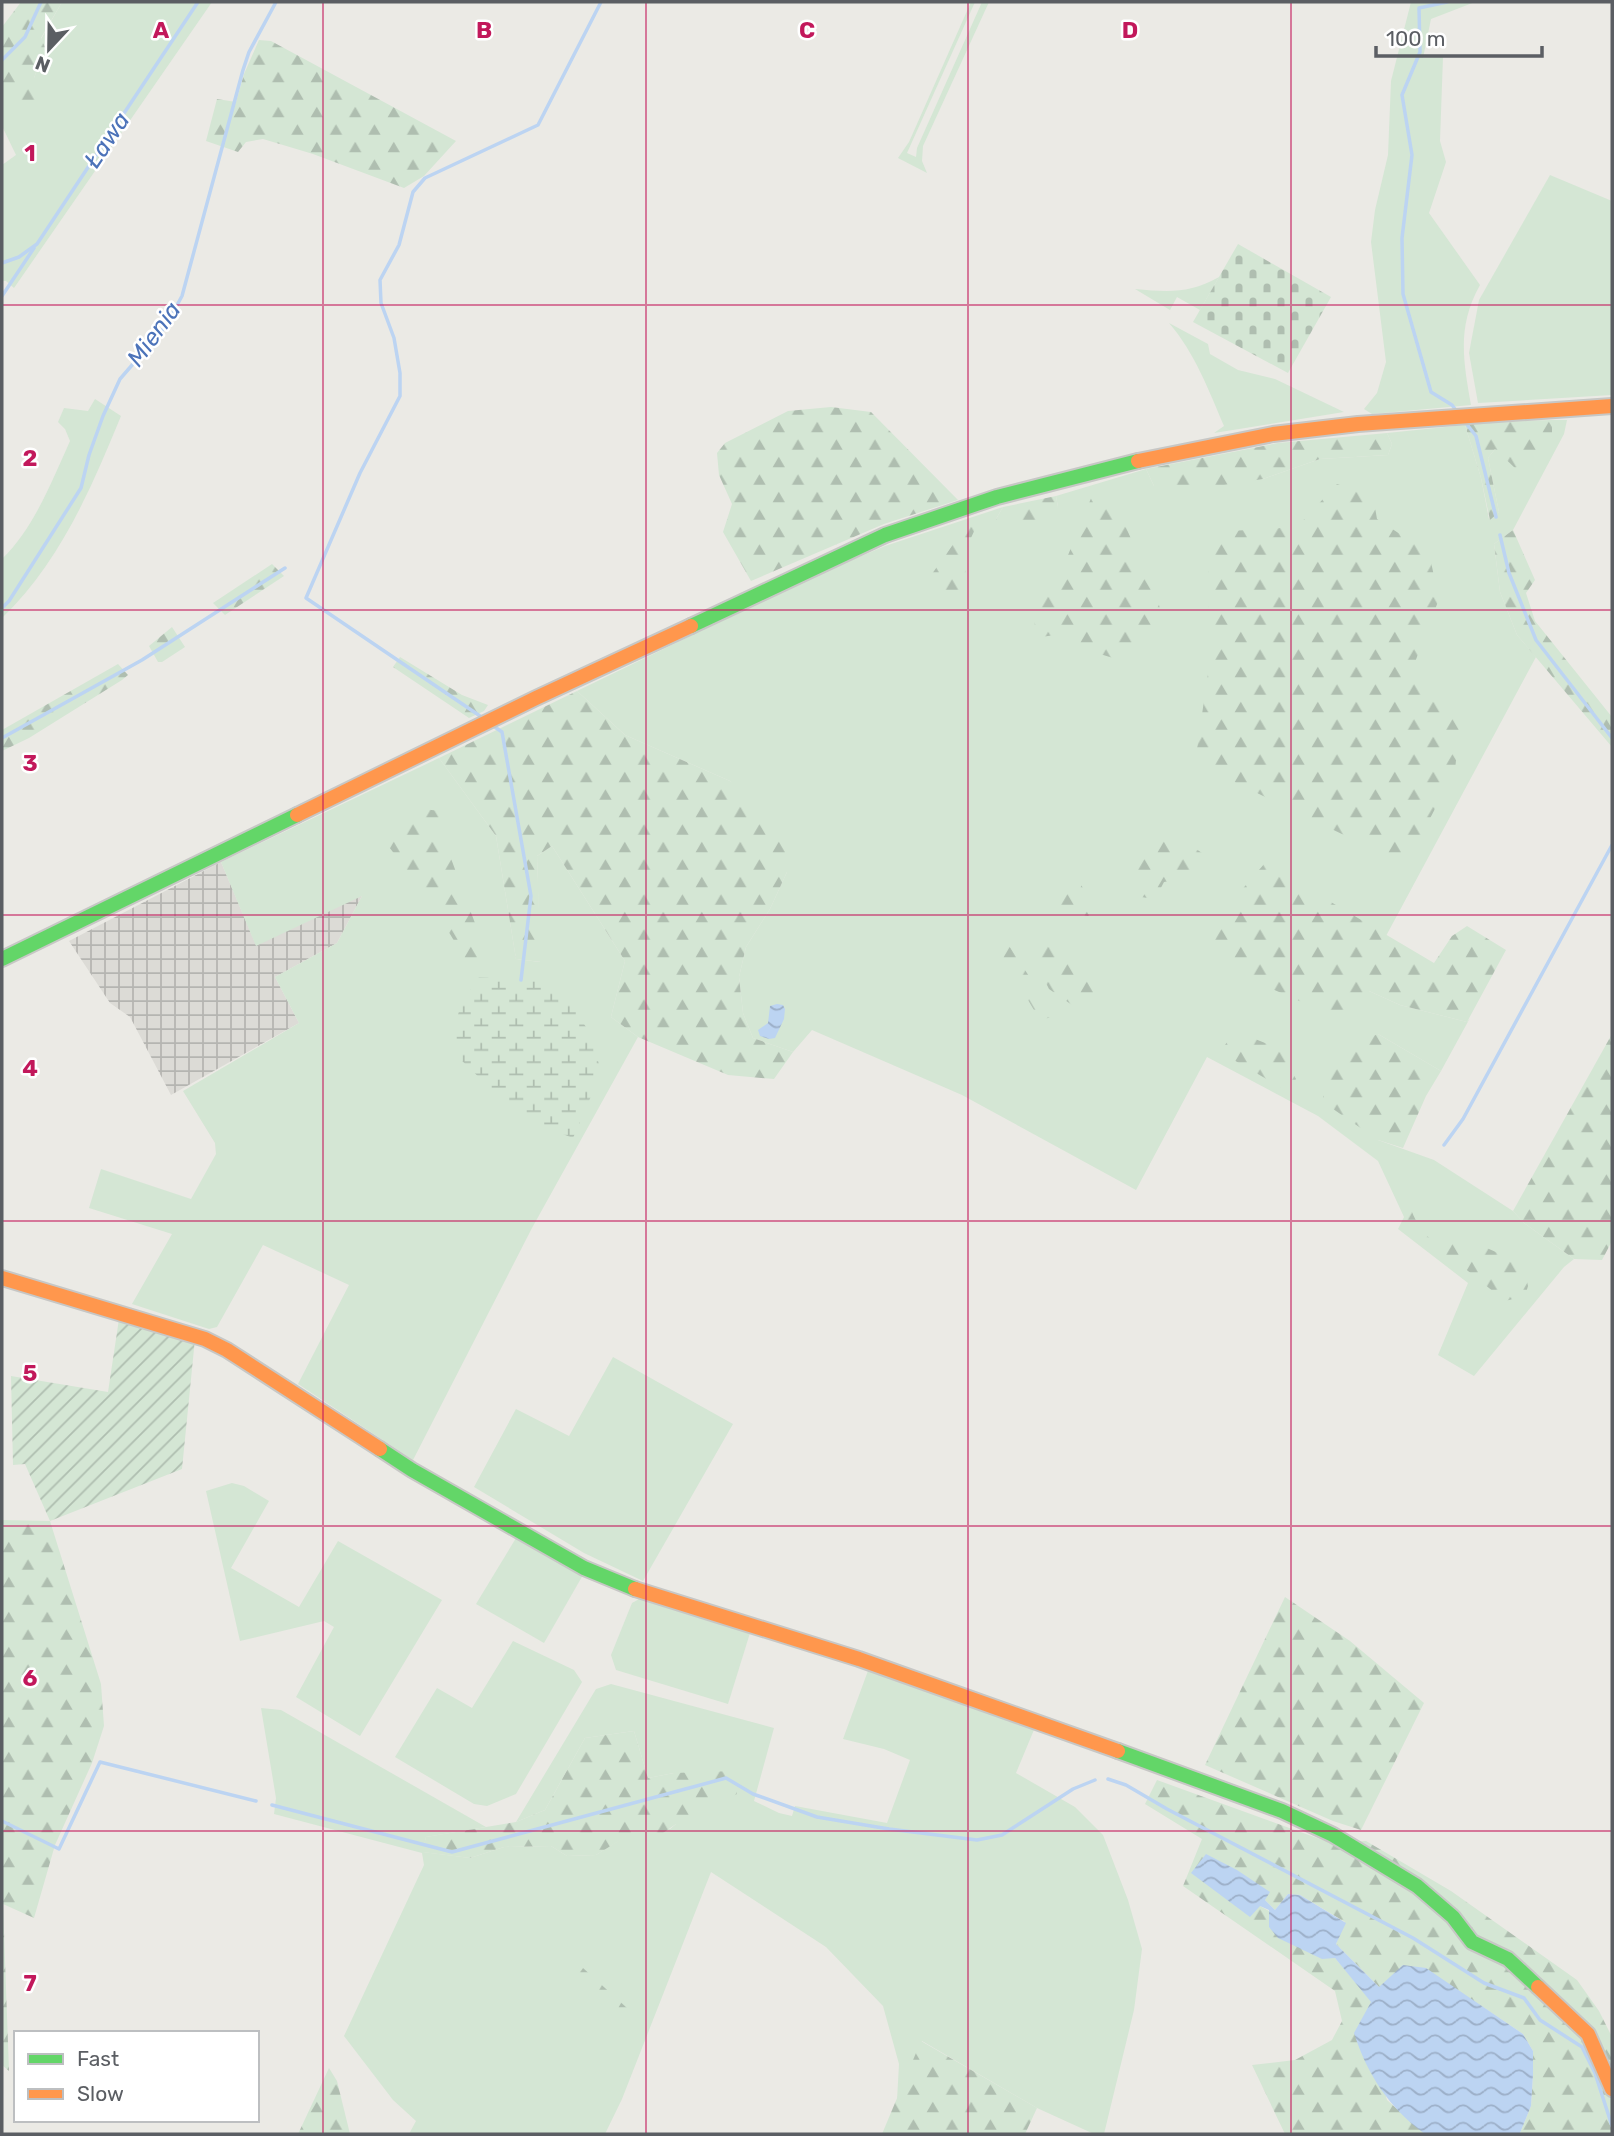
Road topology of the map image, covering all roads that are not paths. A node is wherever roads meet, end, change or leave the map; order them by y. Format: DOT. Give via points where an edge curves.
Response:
graph roads {
  1 [pos="1612,406"];
  2 [pos="2,959"];
  3 [pos="2,1278"];
  4 [pos="1612,2089"];
  1 -- 2 [label="street" via="1273,434 1137,461 997,497 885,535 495,718"];
  3 -- 4 [label="street" via="205,1339 412,1470 620,1584 859,1658 1218,1787 1333,1835 1417,1886 1453,1917 1472,1942 1508,1959 1588,2034"];
}
